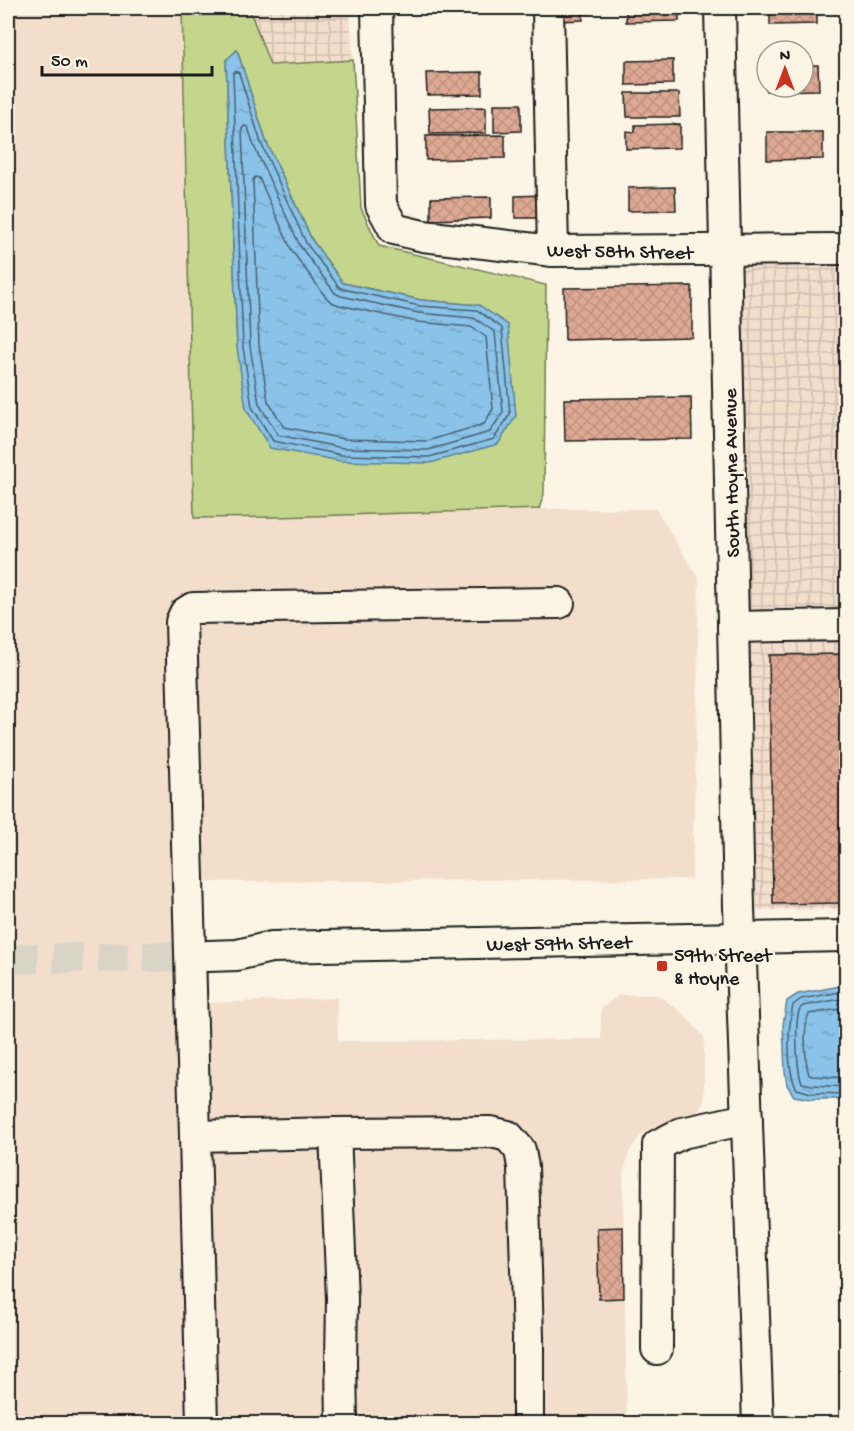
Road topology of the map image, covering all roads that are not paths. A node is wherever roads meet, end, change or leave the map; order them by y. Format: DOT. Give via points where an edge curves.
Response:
graph roads {
  1 [pos="377,8"];
  2 [pos="548,8"];
  3 [pos="720,8"];
  4 [pos="846,249"];
  5 [pos="725,250"];
  6 [pos="553,251"];
  7 [pos="559,603"];
  8 [pos="846,625"];
  9 [pos="733,627"];
  10 [pos="846,936"];
  11 [pos="740,938"];
  12 [pos="207,948"];
  13 [pos="747,1119"];
  14 [pos="335,1132"];
  15 [pos="195,1136"];
  16 [pos="657,1349"];
  17 [pos="202,1424"];
  18 [pos="342,1424"];
  19 [pos="528,1424"];
  20 [pos="758,1424"];
  1 -- 6 [label="street, West 58th Street" via="381,205 394,229"];
  2 -- 6 [label="street"];
  3 -- 5 [label="street, South Hoyne Avenue"];
  4 -- 5 [label="street, West 58th Street"];
  5 -- 6 [label="street, West 58th Street"];
  5 -- 9 [label="street, South Hoyne Avenue"];
  7 -- 15 [label="street" via="193,608 185,613 181,622"];
  8 -- 9 [label="street"];
  9 -- 11 [label="street, South Hoyne Avenue"];
  10 -- 11 [label="street, West 59th Street"];
  11 -- 12 [label="street, West 59th Street" via="271,947 237,955"];
  11 -- 13 [label="street, South Hoyne Avenue"];
  13 -- 16 [label="street" via="682,1133 658,1145"];
  13 -- 20 [label="street, South Hoyne Avenue"];
  14 -- 15 [label="street"];
  14 -- 18 [label="street"];
  14 -- 19 [label="street" via="491,1132 508,1136 520,1150 526,1238"];
  15 -- 17 [label="street"];
}
